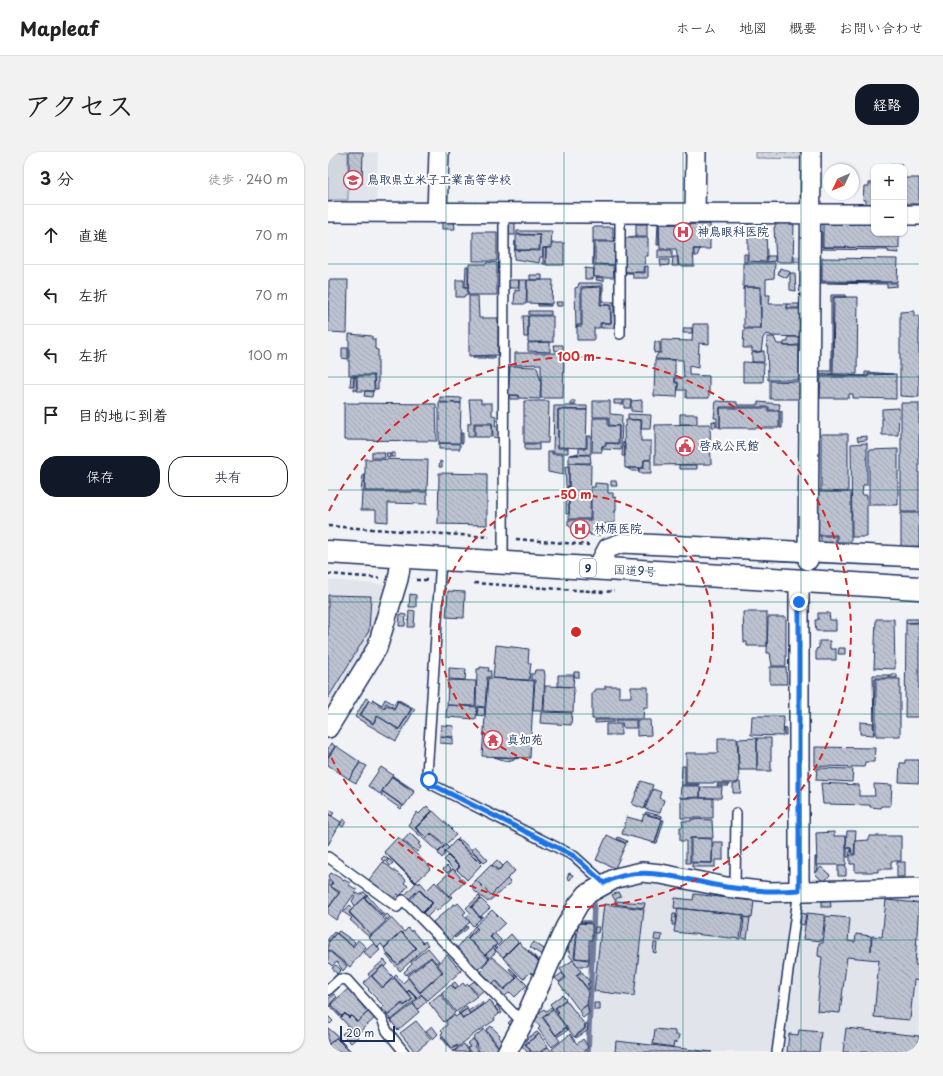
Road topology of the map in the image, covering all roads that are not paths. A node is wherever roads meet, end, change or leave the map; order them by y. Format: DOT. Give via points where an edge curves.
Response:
graph roads {
  1 [pos="439,152"];
  2 [pos="696,152"];
  3 [pos="811,152"];
  4 [pos="328,212"];
  5 [pos="504,212"];
  6 [pos="620,212"];
  7 [pos="695,212"];
  8 [pos="437,213"];
  9 [pos="811,213"];
  10 [pos="871,214"];
  11 [pos="907,215"];
  12 [pos="919,215"];
  13 [pos="620,334"];
  14 [pos="328,552"];
  15 [pos="808,556"];
  16 [pos="402,557"];
  17 [pos="919,557"];
  18 [pos="441,559"];
  19 [pos="595,559"];
  20 [pos="503,563"];
  21 [pos="799,580"];
  22 [pos="919,588"];
  23 [pos="328,728"];
  24 [pos="736,813"];
  25 [pos="328,857"];
  26 [pos="604,883"];
  27 [pos="735,888"];
  28 [pos="919,888"];
  29 [pos="799,890"];
  30 [pos="328,990"];
  31 [pos="523,1022"];
  32 [pos="404,1052"];
  33 [pos="508,1052"];
  34 [pos="777,1052"];
  1 -- 8 [label="street"];
  2 -- 7 [label="street"];
  3 -- 9 [label="street"];
  4 -- 8 [label="street"];
  5 -- 6 [label="street"];
  5 -- 8 [label="street"];
  5 -- 20 [label="lane"];
  6 -- 7 [label="street"];
  6 -- 13 [label="lane"];
  7 -- 9 [label="street"];
  9 -- 10 [label="street"];
  9 -- 15 [label="street"];
  11 -- 12 [label="street"];
  14 -- 16 [label="highway, 国道9号 / 9"];
  15 -- 17 [label="street"];
  15 -- 19 [label="street" via="622,543 608,548"];
  16 -- 18 [label="highway, 国道9号 / 9"];
  16 -- 23 [label="street" via="381,637 369,662"];
  18 -- 20 [label="highway, 国道9号 / 9"];
  18 -- 26 [label="lane" via="427,774 429,780 433,785 574,856"];
  19 -- 20 [label="highway, 国道9号 / 9"];
  19 -- 21 [label="highway, 国道9号 / 9"];
  21 -- 22 [label="highway, 国道9号 / 9"];
  21 -- 29 [label="street"];
  24 -- 27 [label="lane"];
  25 -- 31 [label="lane" via="397,907 403,900"];
  26 -- 27 [label="street" via="642,872"];
  26 -- 31 [label="street" via="586,894 578,906"];
  27 -- 29 [label="street" via="769,892"];
  28 -- 29 [label="street"];
  29 -- 34 [label="lane"];
  30 -- 32 [label="lane" via="340,980 347,980 382,1019 387,1031"];
  31 -- 33 [label="street"];
}
